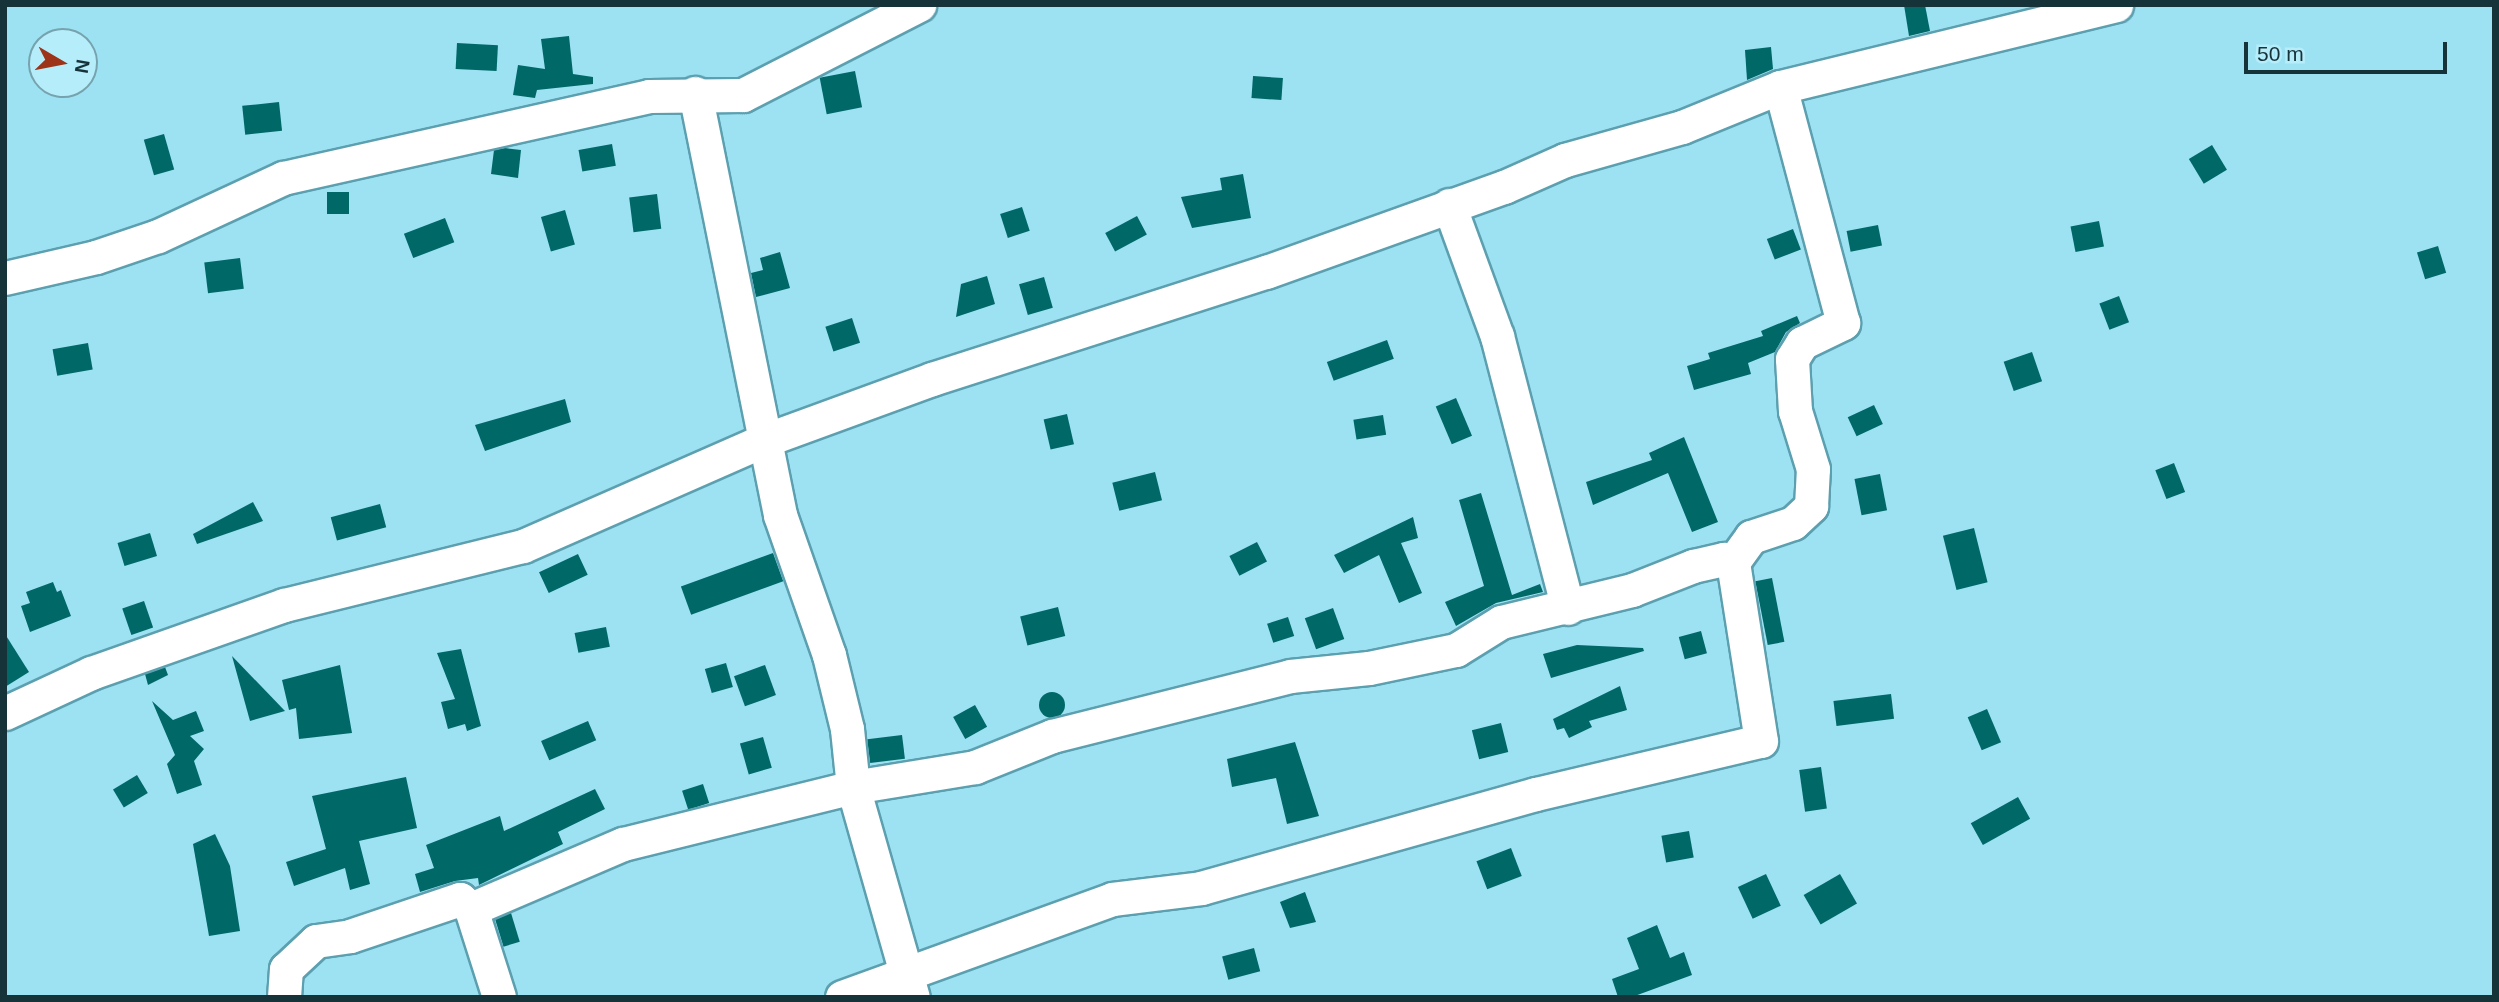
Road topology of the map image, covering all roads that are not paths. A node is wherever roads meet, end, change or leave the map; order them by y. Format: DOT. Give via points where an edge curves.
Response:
graph roads {
  1 [pos="919,5"];
  2 [pos="2116,5"];
  3 [pos="1780,87"];
  4 [pos="695,93"];
  5 [pos="1449,205"];
  6 [pos="5,278"];
  7 [pos="765,440"];
  8 [pos="1733,562"];
  9 [pos="1568,608"];
  10 [pos="5,713"];
  11 [pos="853,787"];
  12 [pos="471,909"];
  13 [pos="909,985"];
  14 [pos="284,997"];
  15 [pos="499,997"];
  16 [pos="842,997"];
  1 -- 4 [label="street" via="743,95"];
  2 -- 3 [label="street"];
  3 -- 5 [label="street" via="1682,127 1565,160"];
  3 -- 8 [label="street" via="1843,323 1802,343 1792,359 1796,411 1813,469 1811,506 1793,523 1751,537"];
  4 -- 6 [label="street" via="649,96 283,178 158,236 96,257"];
  4 -- 7 [label="street"];
  5 -- 7 [label="street" via="1266,272 932,379"];
  5 -- 9 [label="street" via="1497,336"];
  7 -- 10 [label="street" via="523,546 284,605 91,673"];
  7 -- 11 [label="street" via="780,515 829,655 847,729"];
  8 -- 9 [label="street" via="1724,558 1693,566"];
  8 -- 13 [label="street" via="1761,741 1536,794 1201,888 1112,899"];
  9 -- 11 [label="street" via="1502,622 1456,650 1369,668 1290,676 1052,736 975,767"];
  11 -- 12 [label="street" via="622,844"];
  11 -- 13 [label="street"];
  12 -- 14 [label="street" via="460,900 349,936 316,941 286,969"];
  12 -- 15 [label="street"];
  13 -- 16 [label="street"];
}
